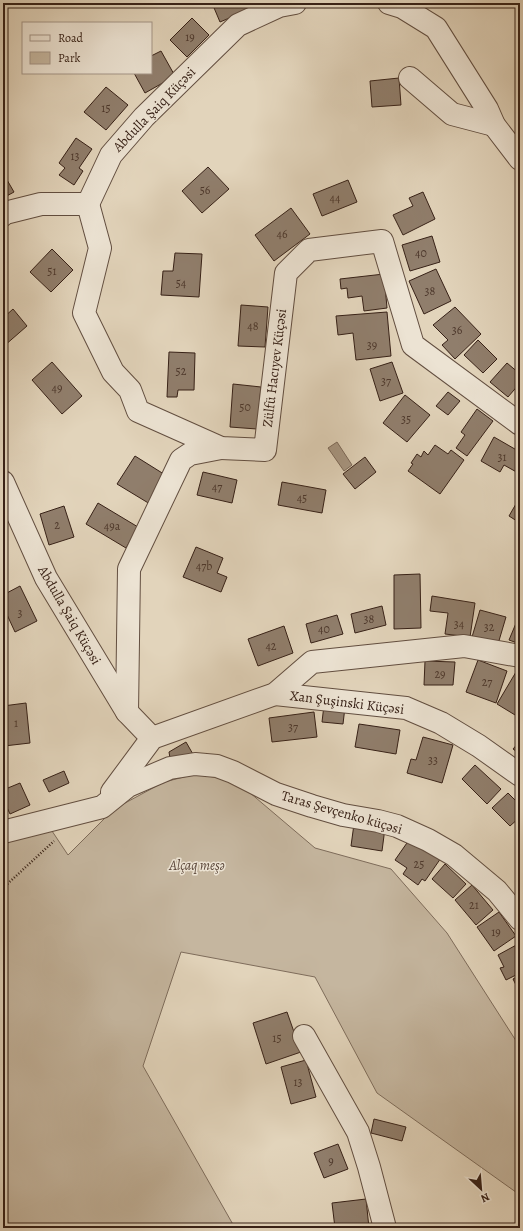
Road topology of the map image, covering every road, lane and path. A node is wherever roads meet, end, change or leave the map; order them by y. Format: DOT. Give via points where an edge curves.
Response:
graph roads {
  1 [pos="295,3"];
  2 [pos="389,3"];
  3 [pos="410,78"];
  4 [pos="494,125"];
  5 [pos="520,159"];
  6 [pos="88,204"];
  7 [pos="3,215"];
  8 [pos="520,424"];
  9 [pos="221,448"];
  10 [pos="3,482"];
  11 [pos="520,656"];
  12 [pos="275,694"];
  13 [pos="127,712"];
  14 [pos="152,738"];
  15 [pos="520,775"];
  16 [pos="102,806"];
  17 [pos="3,832"];
  18 [pos="55,840"];
  19 [pos="3,888"];
  20 [pos="520,919"];
  21 [pos="304,1036"];
  22 [pos="385,1228"];
  1 -- 6 [label="street, Abdulla Şaiq Küçəsi" via="279,6 238,25 144,117 111,155"];
  2 -- 4 [label="street" via="402,7 436,28"];
  3 -- 4 [label="street" via="452,114"];
  4 -- 5 [label="street"];
  6 -- 7 [label="street" via="41,204"];
  6 -- 9 [label="street, Zülfü Hacıyev Küçəsi" via="100,248 84,313 113,372 130,390 138,411"];
  8 -- 9 [label="street, Zülfü Hacıyev Küçəsi" via="413,345 382,241 309,250 286,273 264,450"];
  9 -- 13 [label="street" via="190,454 181,460 129,569"];
  10 -- 13 [label="street, Abdulla Şaiq Küçəsi" via="46,578"];
  11 -- 12 [label="street, Xan Şuşinski Küçəsi" via="464,646 312,662"];
  12 -- 14 [label="street, Xan Şuşinski Küçəsi"];
  12 -- 15 [label="street, Xan Şuşinski Küçəsi" via="406,708 441,723"];
  13 -- 14 [label="street, Abdulla Şaiq Küçəsi"];
  14 -- 16 [label="street"];
  16 -- 17 [label="street"];
  16 -- 20 [label="street, Taras Şevçenko küçəsi" via="128,786 170,768 195,764 217,766 283,796 343,815 378,820 428,840 454,855 497,891"];
  18 -- 19 [label="path"];
  21 -- 22 [label="street" via="358,1132"];
}
